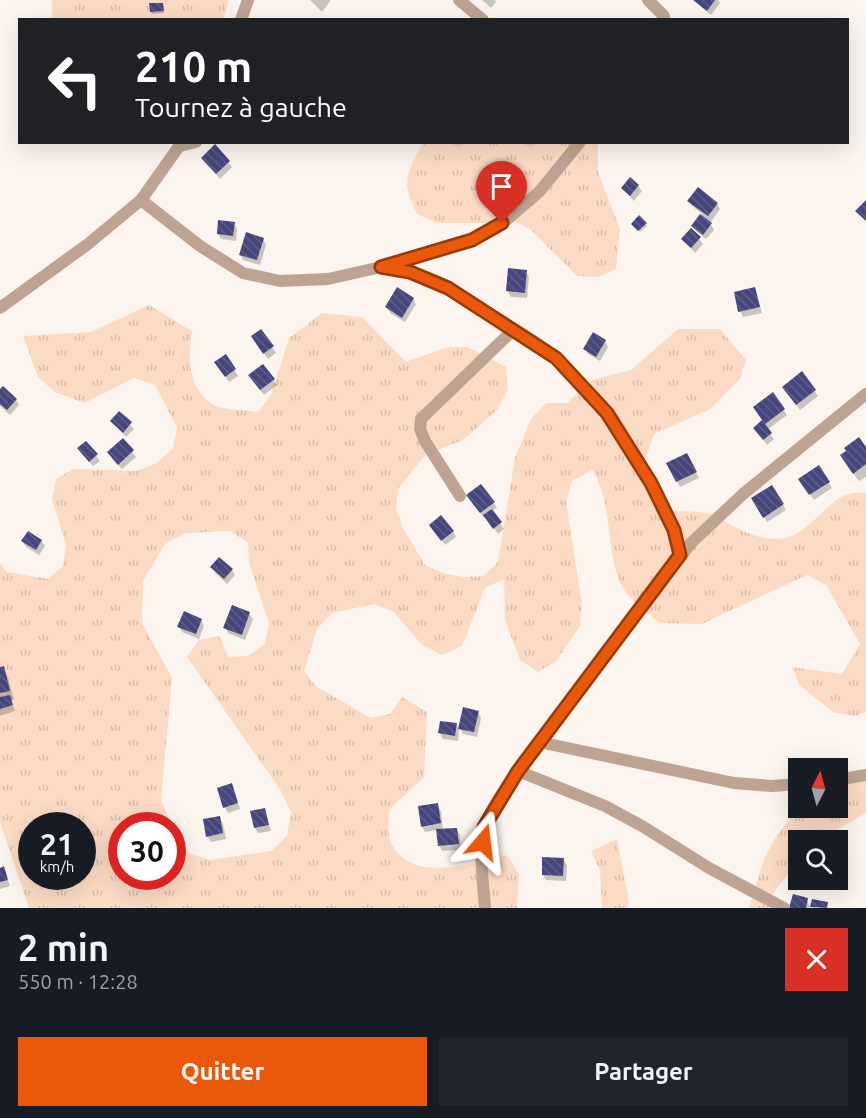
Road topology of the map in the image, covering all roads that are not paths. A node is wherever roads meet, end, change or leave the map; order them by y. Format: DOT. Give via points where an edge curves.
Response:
graph roads {
  1 [pos="248,0"];
  2 [pos="459,0"];
  3 [pos="648,0"];
  4 [pos="664,16"];
  5 [pos="242,18"];
  6 [pos="481,18"];
  7 [pos="181,144"];
  8 [pos="578,144"];
  9 [pos="141,200"];
  10 [pos="381,267"];
  11 [pos="0,308"];
  12 [pos="514,330"];
  13 [pos="866,394"];
  14 [pos="459,496"];
  15 [pos="674,530"];
  16 [pos="705,530"];
  17 [pos="680,555"];
  18 [pos="539,742"];
  19 [pos="518,771"];
  20 [pos="866,775"];
  21 [pos="848,778"];
  22 [pos="788,785"];
  23 [pos="485,908"];
  24 [pos="784,908"];
  1 -- 5 [label="street"];
  2 -- 6 [label="street"];
  3 -- 4 [label="street"];
  7 -- 9 [label="street"];
  8 -- 10 [label="street" via="539,192 502,223 472,240"];
  9 -- 10 [label="street" via="200,246 243,273 280,281 328,279"];
  9 -- 11 [label="street"];
  10 -- 12 [label="street" via="410,272 448,288"];
  12 -- 14 [label="street" via="421,419 425,441"];
  12 -- 15 [label="street" via="556,358 607,413 651,483"];
  13 -- 16 [label="street"];
  15 -- 16 [label="street"];
  15 -- 17 [label="street"];
  16 -- 17 [label="street"];
  17 -- 18 [label="street"];
  18 -- 19 [label="street"];
  18 -- 22 [label="street" via="734,783"];
  19 -- 23 [label="street" via="484,827"];
  19 -- 24 [label="street" via="605,806"];
  20 -- 21 [label="street"];
}
